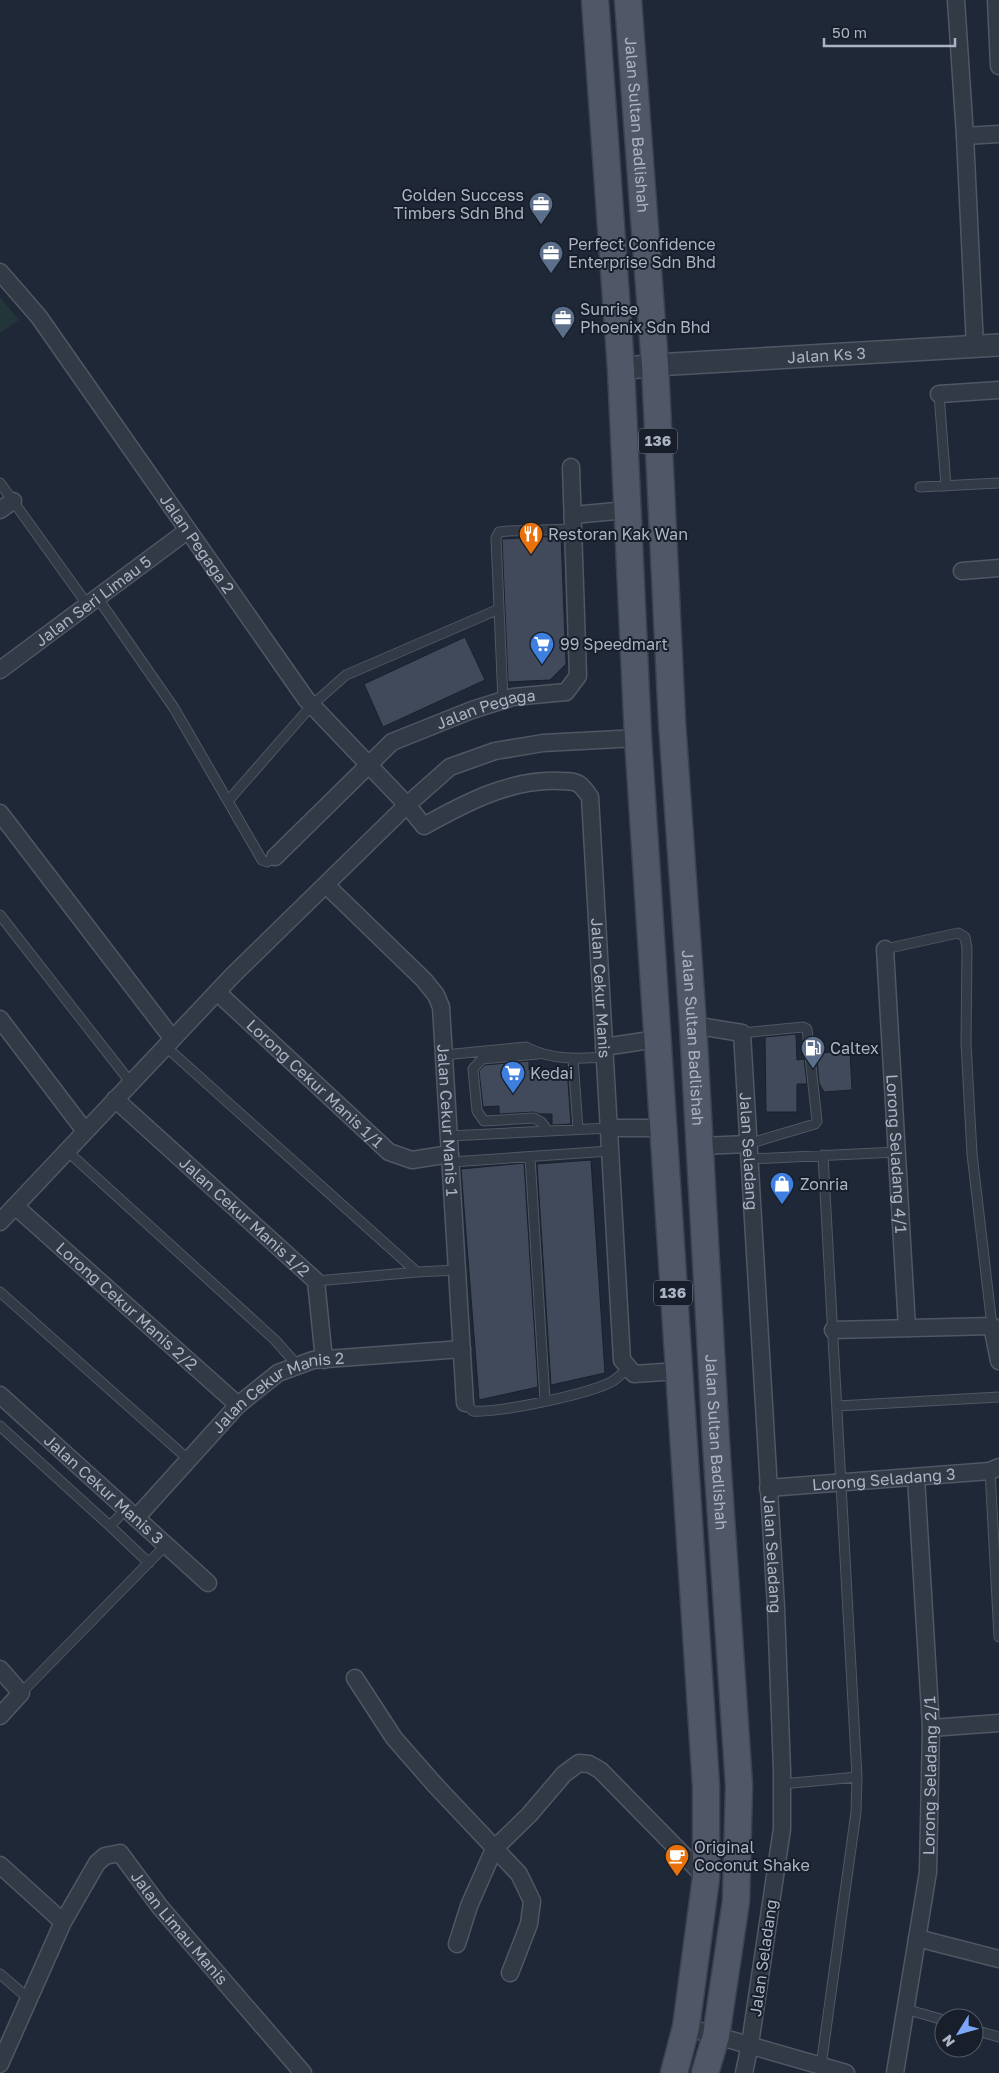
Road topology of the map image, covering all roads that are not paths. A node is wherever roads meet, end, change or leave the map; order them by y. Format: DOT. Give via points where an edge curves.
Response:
graph roads {
  1 [pos="595,0"];
  2 [pos="628,0"];
  3 [pos="956,0"];
  4 [pos="996,0"];
  5 [pos="999,66"];
  6 [pos="999,134"];
  7 [pos="965,136"];
  8 [pos="0,272"];
  9 [pos="999,346"];
  10 [pos="975,347"];
  11 [pos="655,365"];
  12 [pos="622,369"];
  13 [pos="999,390"];
  14 [pos="939,394"];
  15 [pos="571,466"];
  16 [pos="0,483"];
  17 [pos="999,483"];
  18 [pos="946,486"];
  19 [pos="920,487"];
  20 [pos="6,505"];
  21 [pos="627,510"];
  22 [pos="573,522"];
  23 [pos="187,531"];
  24 [pos="999,568"];
  25 [pos="962,571"];
  26 [pos="92,601"];
  27 [pos="499,609"];
  28 [pos="0,670"];
  29 [pos="503,701"];
  30 [pos="312,705"];
  31 [pos="638,738"];
  32 [pos="368,765"];
  33 [pos="228,801"];
  34 [pos="407,805"];
  35 [pos="0,813"];
  36 [pos="424,826"];
  37 [pos="275,857"];
  38 [pos="326,885"];
  39 [pos="0,915"];
  40 [pos="885,949"];
  41 [pos="216,992"];
  42 [pos="0,1018"];
  43 [pos="693,1025"];
  44 [pos="742,1033"];
  45 [pos="657,1039"];
  46 [pos="169,1042"];
  47 [pos="604,1052"];
  48 [pos="538,1054"];
  49 [pos="444,1055"];
  50 [pos="574,1059"];
  51 [pos="131,1083"];
  52 [pos="115,1099"];
  53 [pos="609,1128"];
  54 [pos="662,1128"];
  55 [pos="578,1130"];
  56 [pos="85,1131"];
  57 [pos="548,1131"];
  58 [pos="449,1136"];
  59 [pos="701,1146"];
  60 [pos="67,1151"];
  61 [pos="610,1151"];
  62 [pos="749,1151"];
  63 [pos="897,1152"];
  64 [pos="823,1155"];
  65 [pos="530,1157"];
  66 [pos="450,1158"];
  67 [pos="15,1206"];
  68 [pos="0,1222"];
  69 [pos="457,1270"];
  70 [pos="417,1272"];
  71 [pos="316,1281"];
  72 [pos="0,1292"];
  73 [pos="992,1326"];
  74 [pos="907,1328"];
  75 [pos="832,1330"];
  76 [pos="462,1349"];
  77 [pos="324,1360"];
  78 [pos="999,1361"];
  79 [pos="625,1365"];
  80 [pos="298,1366"];
  81 [pos="678,1371"];
  82 [pos="0,1395"];
  83 [pos="999,1397"];
  84 [pos="545,1400"];
  85 [pos="465,1403"];
  86 [pos="238,1405"];
  87 [pos="837,1406"];
  88 [pos="0,1426"];
  89 [pos="189,1460"];
  90 [pos="994,1469"];
  91 [pos="916,1477"];
  92 [pos="841,1482"];
  93 [pos="768,1488"];
  94 [pos="131,1513"];
  95 [pos="110,1526"];
  96 [pos="166,1545"];
  97 [pos="149,1563"];
  98 [pos="208,1583"];
  99 [pos="999,1637"];
  100 [pos="0,1669"];
  101 [pos="355,1678"];
  102 [pos="21,1694"];
  103 [pos="0,1716"];
  104 [pos="999,1723"];
  105 [pos="931,1728"];
  106 [pos="857,1777"];
  107 [pos="782,1784"];
  108 [pos="494,1849"];
  109 [pos="0,1866"];
  110 [pos="706,1878"];
  111 [pos="63,1922"];
  112 [pos="917,1938"];
  113 [pos="457,1944"];
  114 [pos="999,1960"];
  115 [pos="510,1972"];
  116 [pos="0,1974"];
  117 [pos="28,1999"];
  118 [pos="905,2009"];
  119 [pos="934,2017"];
  120 [pos="686,2027"];
  121 [pos="984,2033"];
  122 [pos="716,2036"];
  123 [pos="999,2037"];
  124 [pos="750,2044"];
  125 [pos="0,2064"];
  126 [pos="821,2066"];
  127 [pos="303,2073"];
  128 [pos="674,2073"];
  129 [pos="706,2073"];
  130 [pos="744,2073"];
  131 [pos="846,2073"];
  132 [pos="895,2073"];
  1 -- 12 [label="main road, Jalan Sultan Badlishah / 136"];
  2 -- 11 [label="main road, Jalan Sultan Badlishah / 136"];
  3 -- 7 [label="street"];
  4 -- 5 [label="street"];
  6 -- 7 [label="street"];
  7 -- 10 [label="street"];
  8 -- 23 [label="street, Jalan Pegaga 2" via="38,317"];
  9 -- 10 [label="street, Jalan Ks 3"];
  10 -- 11 [label="street, Jalan Ks 3"];
  11 -- 12 [label="street, Jalan Ks 3"];
  11 -- 43 [label="main road, Jalan Sultan Badlishah / 136" via="672,722"];
  12 -- 21 [label="main road, Jalan Sultan Badlishah / 136"];
  13 -- 14 [label="street"];
  14 -- 18 [label="lane"];
  15 -- 22 [label="street, Jalan Pegaga"];
  16 -- 20 [label="lane"];
  17 -- 18 [label="lane"];
  18 -- 19 [label="lane"];
  20 -- 26 [label="lane"];
  21 -- 22 [label="street"];
  21 -- 31 [label="main road, Jalan Sultan Badlishah / 136"];
  22 -- 27 [label="lane" via="499,532 496,538"];
  22 -- 29 [label="street, Jalan Pegaga" via="578,676 566,692 513,697"];
  23 -- 26 [label="street, Jalan Seri Limau 5"];
  23 -- 30 [label="street, Jalan Pegaga 2"];
  24 -- 25 [label="street"];
  26 -- 28 [label="street, Jalan Seri Limau 5"];
  26 -- 33 [label="lane" via="174,708"];
  27 -- 29 [label="lane"];
  27 -- 30 [label="lane" via="346,676"];
  29 -- 32 [label="street, Jalan Pegaga" via="392,742"];
  30 -- 32 [label="street, Jalan Pegaga 2"];
  30 -- 33 [label="lane"];
  31 -- 34 [label="street" via="543,744 495,751 450,768"];
  31 -- 45 [label="main road, Jalan Sultan Badlishah / 136"];
  32 -- 34 [label="street, Jalan Pegaga 2"];
  32 -- 37 [label="street, Jalan Pegaga"];
  33 -- 37 [label="lane" via="262,860 267,862"];
  34 -- 36 [label="street, Jalan Pegaga 2"];
  34 -- 38 [label="street"];
  35 -- 46 [label="street"];
  36 -- 47 [label="street, Jalan Cekur Manis" via="453,810 512,786 571,782 580,785 590,797"];
  38 -- 41 [label="street"];
  38 -- 49 [label="street, Jalan Cekur Manis 1" via="436,995 441,1007"];
  39 -- 51 [label="lane"];
  40 -- 63 [label="street, Lorong Seladang 4/1"];
  40 -- 73 [label="lane" via="958,933 965,937 972,1154"];
  41 -- 46 [label="street"];
  41 -- 66 [label="street, Lorong Cekur Manis 1/1" via="389,1152 412,1160"];
  42 -- 56 [label="street"];
  43 -- 44 [label="street"];
  43 -- 59 [label="main road, Jalan Sultan Badlishah / 136"];
  44 -- 62 [label="street, Jalan Seladang"];
  44 -- 62 [label="lane" via="807,1029 817,1121"];
  45 -- 47 [label="street"];
  45 -- 54 [label="main road, Jalan Sultan Badlishah / 136"];
  46 -- 51 [label="street"];
  46 -- 70 [label="lane"];
  47 -- 50 [label="lane"];
  47 -- 53 [label="street, Jalan Cekur Manis"];
  48 -- 49 [label="lane" via="526,1048"];
  48 -- 50 [label="lane"];
  48 -- 57 [label="lane" via="482,1059 476,1063 473,1069 477,1111 484,1120 534,1118"];
  49 -- 58 [label="street, Jalan Cekur Manis 1"];
  50 -- 55 [label="lane"];
  51 -- 52 [label="street"];
  52 -- 56 [label="street"];
  52 -- 71 [label="street, Jalan Cekur Manis 1/2"];
  53 -- 54 [label="street"];
  53 -- 55 [label="lane"];
  53 -- 61 [label="street, Jalan Cekur Manis"];
  54 -- 81 [label="main road, Jalan Sultan Badlishah / 136"];
  55 -- 57 [label="lane"];
  56 -- 60 [label="street"];
  57 -- 58 [label="lane"];
  58 -- 66 [label="street, Jalan Cekur Manis 1"];
  59 -- 62 [label="street"];
  59 -- 122 [label="main road, Jalan Sultan Badlishah / 136" via="716,1442 739,1785 736,1901"];
  60 -- 67 [label="street"];
  60 -- 80 [label="lane" via="275,1340"];
  61 -- 65 [label="lane"];
  61 -- 79 [label="street, Jalan Cekur Manis"];
  62 -- 64 [label="lane"];
  62 -- 93 [label="street, Jalan Seladang"];
  63 -- 64 [label="lane"];
  63 -- 74 [label="street, Lorong Seladang 4/1"];
  64 -- 75 [label="lane"];
  65 -- 66 [label="lane"];
  65 -- 84 [label="lane"];
  66 -- 69 [label="street, Jalan Cekur Manis 1"];
  67 -- 68 [label="street"];
  67 -- 86 [label="street, Lorong Cekur Manis 2/2"];
  69 -- 70 [label="lane"];
  69 -- 76 [label="street, Jalan Cekur Manis 1"];
  70 -- 71 [label="lane"];
  71 -- 77 [label="street, Jalan Cekur Manis 1/2"];
  72 -- 89 [label="lane"];
  73 -- 74 [label="street"];
  73 -- 78 [label="street"];
  74 -- 75 [label="street"];
  75 -- 87 [label="lane"];
  76 -- 77 [label="street, Jalan Cekur Manis 2"];
  76 -- 85 [label="street, Jalan Cekur Manis 1"];
  77 -- 80 [label="street, Jalan Cekur Manis 2"];
  79 -- 81 [label="street" via="634,1374"];
  79 -- 84 [label="lane" via="612,1382"];
  80 -- 86 [label="street, Jalan Cekur Manis 2" via="278,1373"];
  81 -- 110 [label="main road, Jalan Sultan Badlishah / 136" via="706,1786"];
  82 -- 94 [label="street, Jalan Cekur Manis 3"];
  83 -- 87 [label="lane"];
  84 -- 85 [label="lane" via="487,1412 473,1411"];
  86 -- 89 [label="street, Jalan Cekur Manis 2"];
  87 -- 92 [label="lane"];
  88 -- 95 [label="lane"];
  89 -- 94 [label="street, Jalan Cekur Manis 2"];
  90 -- 91 [label="street, Lorong Seladang 3"];
  90 -- 99 [label="lane"];
  91 -- 92 [label="street, Lorong Seladang 3"];
  91 -- 105 [label="street, Lorong Seladang 2/1"];
  92 -- 93 [label="street, Lorong Seladang 3"];
  92 -- 106 [label="lane"];
  93 -- 107 [label="street, Jalan Seladang"];
  94 -- 95 [label="lane"];
  94 -- 96 [label="street, Jalan Cekur Manis 3"];
  95 -- 97 [label="lane"];
  96 -- 97 [label="lane"];
  96 -- 98 [label="street, Jalan Cekur Manis 3"];
  97 -- 102 [label="lane"];
  100 -- 102 [label="street"];
  101 -- 108 [label="street" via="394,1738"];
  102 -- 103 [label="street"];
  104 -- 105 [label="street"];
  105 -- 112 [label="street, Lorong Seladang 2/1" via="928,1872"];
  106 -- 107 [label="lane"];
  106 -- 126 [label="lane" via="856,1812"];
  107 -- 124 [label="street, Jalan Seladang" via="782,1829"];
  108 -- 110 [label="street" via="564,1774 579,1763 589,1764 600,1770"];
  108 -- 113 [label="street" via="469,1906"];
  108 -- 115 [label="street" via="519,1874 532,1901 529,1924"];
  109 -- 111 [label="street"];
  110 -- 120 [label="main road, Jalan Sultan Badlishah / 136"];
  111 -- 117 [label="street"];
  111 -- 127 [label="street, Jalan Limau Manis" via="97,1863 105,1856 120,1853 160,1907"];
  112 -- 114 [label="street"];
  112 -- 118 [label="street, Lorong Seladang 2/1"];
  116 -- 117 [label="lane"];
  117 -- 125 [label="street"];
  118 -- 119 [label="lane"];
  118 -- 132 [label="street, Lorong Seladang 2/1"];
  120 -- 122 [label="street"];
  120 -- 128 [label="main road, Jalan Sultan Badlishah / 136"];
  121 -- 123 [label="lane"];
  122 -- 124 [label="street"];
  122 -- 129 [label="main road, Jalan Sultan Badlishah / 136"];
  124 -- 126 [label="street"];
  124 -- 130 [label="street, Jalan Seladang"];
  126 -- 131 [label="street"];
}
